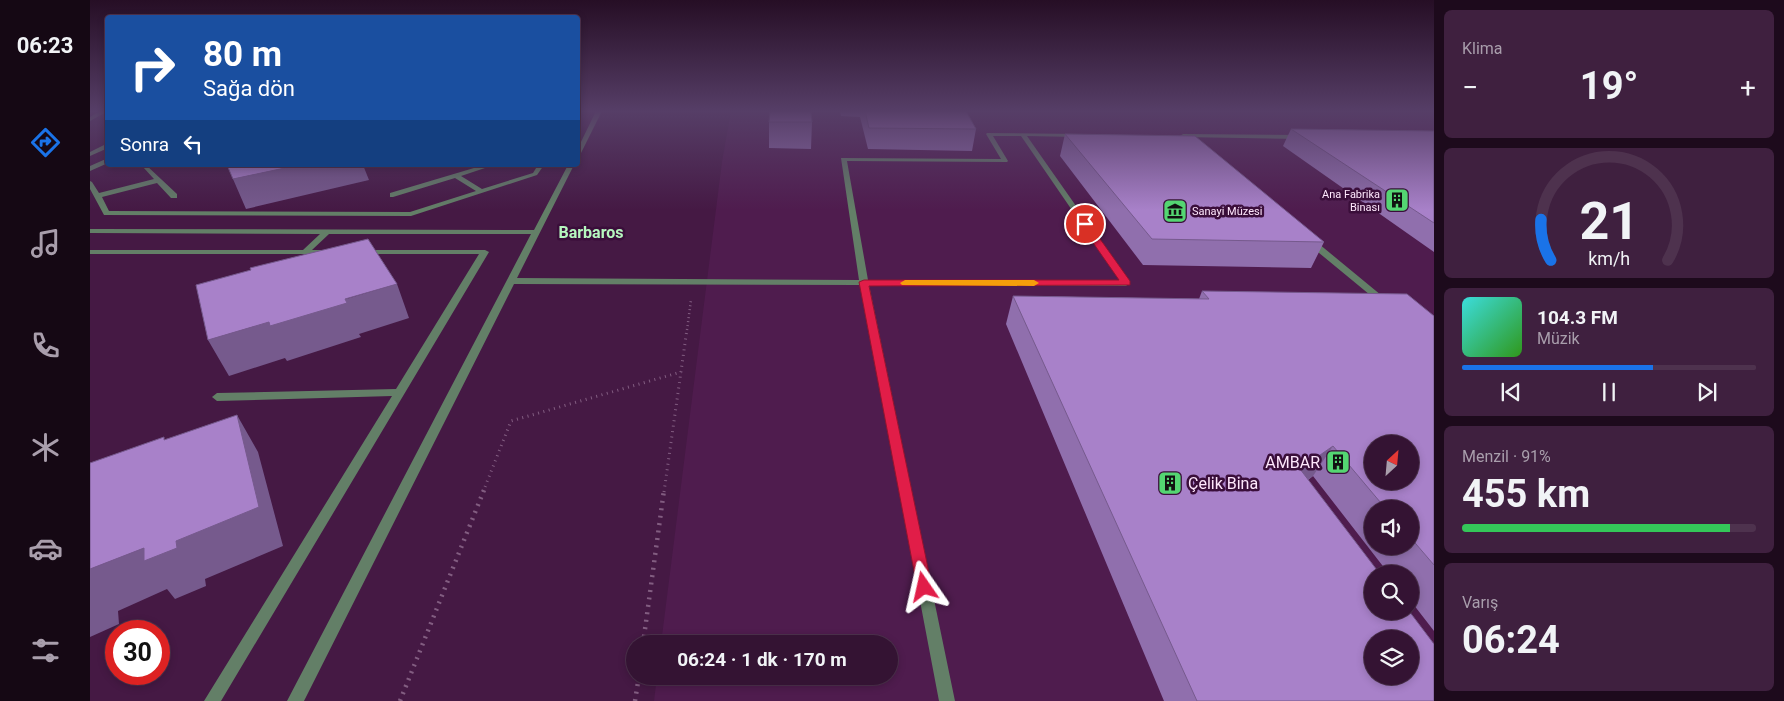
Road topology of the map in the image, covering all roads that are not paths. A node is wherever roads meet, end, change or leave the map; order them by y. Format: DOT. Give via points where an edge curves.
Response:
graph roads {
  1 [pos="995,144"];
  2 [pos="1029,144"];
  3 [pos="105,147"];
  4 [pos="90,154"];
  5 [pos="105,162"];
  6 [pos="146,167"];
  7 [pos="485,167"];
  8 [pos="540,167"];
  9 [pos="570,167"];
  10 [pos="90,169"];
  11 [pos="456,176"];
  12 [pos="159,180"];
  13 [pos="90,182"];
  14 [pos="481,191"];
  15 [pos="393,195"];
  16 [pos="98,196"];
  17 [pos="174,196"];
  18 [pos="90,232"];
  19 [pos="328,232"];
  20 [pos="536,232"];
  21 [pos="1304,236"];
  22 [pos="90,252"];
  23 [pos="305,252"];
  24 [pos="510,282"];
  25 [pos="864,282"];
  26 [pos="1388,305"];
  27 [pos="400,392"];
  28 [pos="217,397"];
  29 [pos="212,701"];
  30 [pos="295,701"];
  31 [pos="947,701"];
  1 -- 25 [label="street" via="1005,161 843,159"];
  2 -- 25 [label="street" via="1126,283"];
  3 -- 4 [label="street"];
  5 -- 10 [label="street"];
  6 -- 12 [label="street"];
  7 -- 11 [label="street"];
  8 -- 14 [label="street" via="535,174"];
  9 -- 20 [label="street"];
  11 -- 14 [label="street"];
  11 -- 15 [label="street"];
  12 -- 16 [label="street"];
  12 -- 17 [label="street"];
  13 -- 16 [label="street"];
  14 -- 16 [label="street" via="411,214 107,213"];
  18 -- 19 [label="street"];
  19 -- 20 [label="street"];
  19 -- 23 [label="street"];
  20 -- 24 [label="street"];
  21 -- 26 [label="street"];
  22 -- 23 [label="street"];
  23 -- 27 [label="street" via="485,252"];
  24 -- 25 [label="street"];
  24 -- 30 [label="street"];
  25 -- 31 [label="street"];
  27 -- 28 [label="street"];
  27 -- 29 [label="street"];
}
